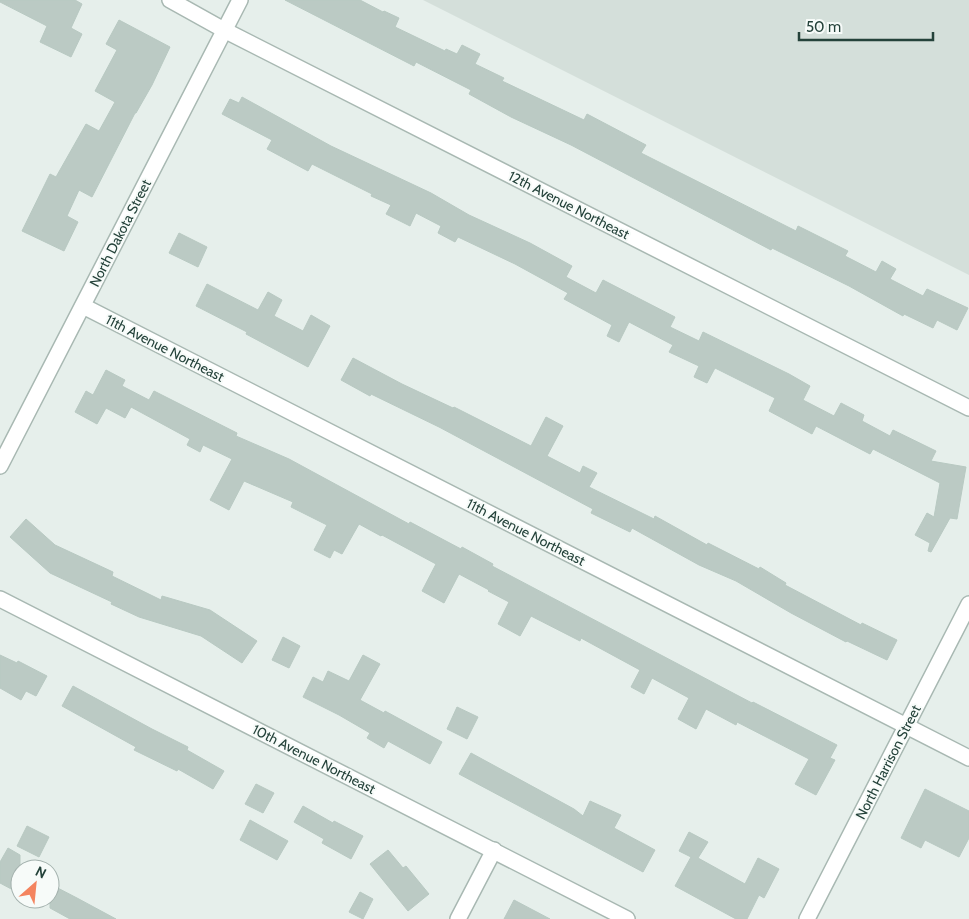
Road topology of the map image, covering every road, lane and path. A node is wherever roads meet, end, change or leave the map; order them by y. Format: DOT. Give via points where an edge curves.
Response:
graph roads {
  1 [pos="170,0"];
  2 [pos="240,0"];
  3 [pos="224,30"];
  4 [pos="83,306"];
  5 [pos="969,408"];
  6 [pos="0,466"];
  7 [pos="0,599"];
  8 [pos="969,604"];
  9 [pos="906,726"];
  10 [pos="969,758"];
  11 [pos="494,850"];
  12 [pos="458,919"];
  13 [pos="627,919"];
  14 [pos="807,919"];
  1 -- 3 [label="street, 12th Avenue Northeast"];
  2 -- 3 [label="street, North Dakota Street"];
  3 -- 4 [label="street, North Dakota Street"];
  3 -- 5 [label="street, 12th Avenue Northeast"];
  4 -- 6 [label="street, North Dakota Street"];
  4 -- 9 [label="street, 11th Avenue Northeast"];
  7 -- 11 [label="street, 10th Avenue Northeast"];
  8 -- 9 [label="street, North Harrison Street"];
  9 -- 10 [label="street, 11th Avenue Northeast"];
  9 -- 14 [label="street, North Harrison Street"];
  11 -- 12 [label="street"];
  11 -- 13 [label="street, 10th Avenue Northeast"];
}
